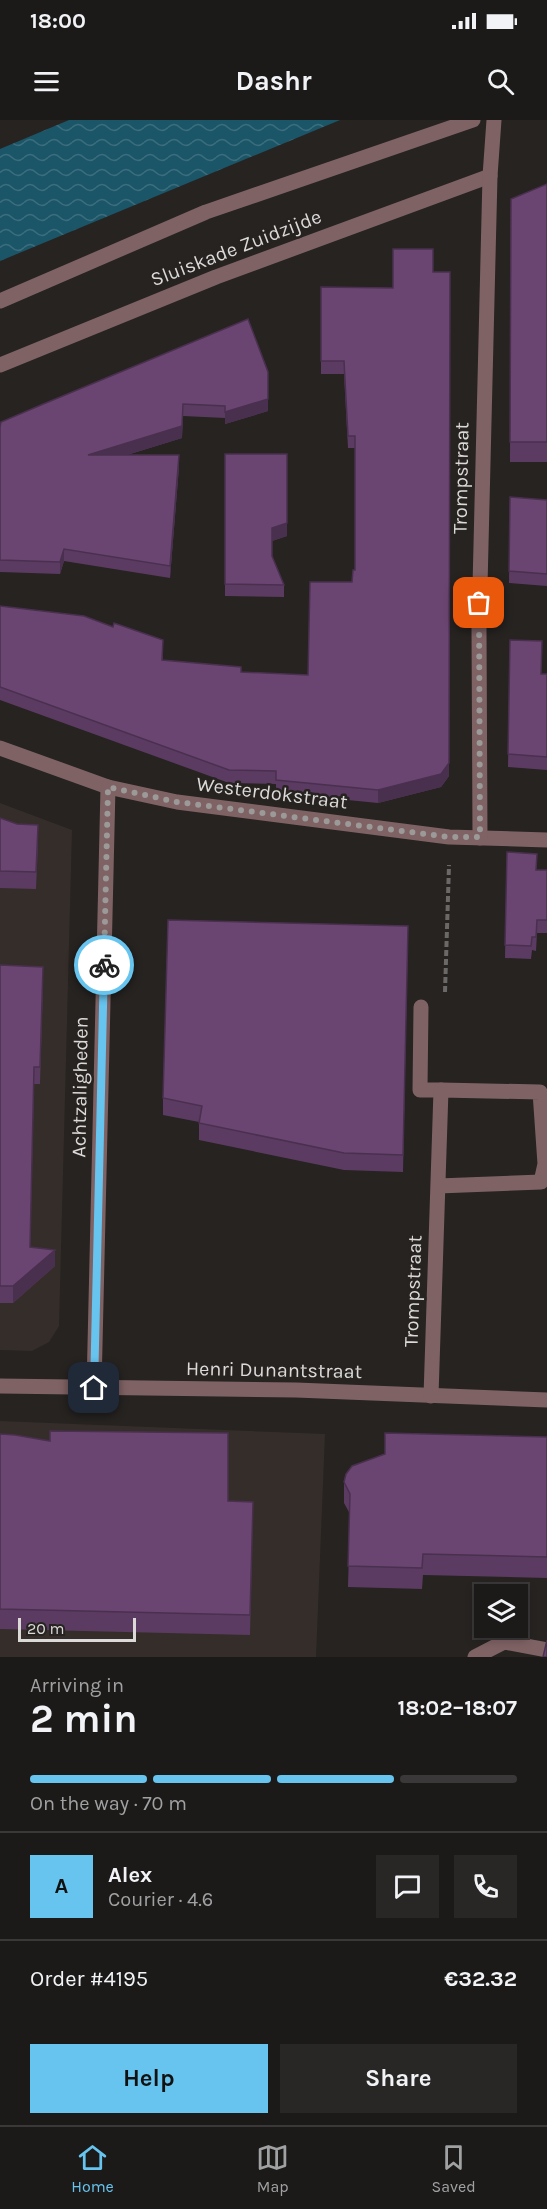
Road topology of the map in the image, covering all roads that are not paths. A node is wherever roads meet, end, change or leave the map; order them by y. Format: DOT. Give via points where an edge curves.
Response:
graph roads {
  1 [pos="473,120"];
  2 [pos="494,120"];
  3 [pos="490,176"];
  4 [pos="0,302"];
  5 [pos="0,365"];
  6 [pos="0,748"];
  7 [pos="108,787"];
  8 [pos="480,837"];
  9 [pos="547,840"];
  10 [pos="421,1007"];
  11 [pos="441,1090"];
  12 [pos="438,1186"];
  13 [pos="0,1386"];
  14 [pos="94,1388"];
  15 [pos="431,1396"];
  16 [pos="547,1400"];
  17 [pos="547,1650"];
  18 [pos="475,1657"];
  1 -- 4 [label="street, Sluiskade Zuidzijde" via="206,212"];
  2 -- 3 [label="street, Trompstraat"];
  3 -- 5 [label="street, Sluiskade Zuidzijde" via="216,277"];
  3 -- 8 [label="street, Trompstraat" via="479,627"];
  6 -- 7 [label="street, Westerdokstraat"];
  7 -- 8 [label="street, Westerdokstraat" via="177,802 449,837"];
  7 -- 14 [label="street, Achtzaligheden"];
  8 -- 9 [label="street, Westerdokstraat"];
  10 -- 11 [label="street" via="420,1090"];
  11 -- 12 [label="street, Trompstraat"];
  11 -- 12 [label="street" via="540,1092 545,1164 541,1182"];
  12 -- 15 [label="street, Trompstraat"];
  13 -- 14 [label="street, Henri Dunantstraat"];
  14 -- 15 [label="street, Henri Dunantstraat"];
  15 -- 16 [label="street, Henri Dunantstraat"];
  17 -- 18 [label="street" via="504,1642"];
}
